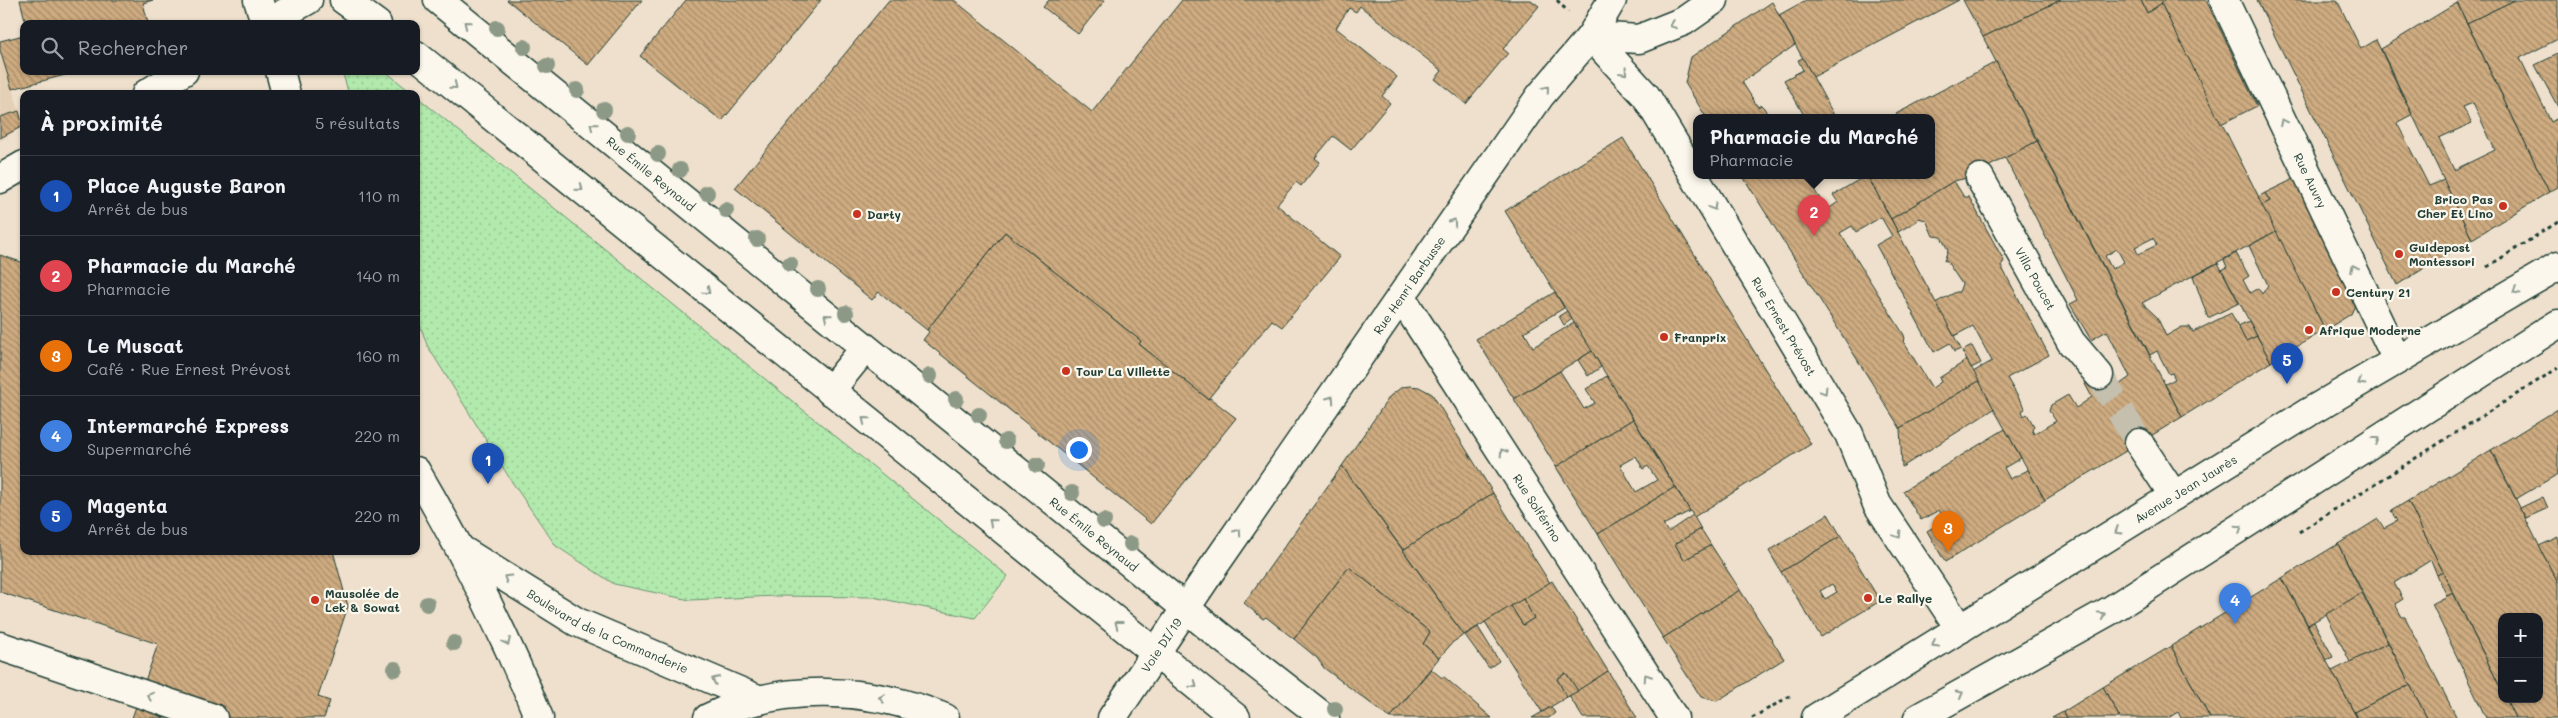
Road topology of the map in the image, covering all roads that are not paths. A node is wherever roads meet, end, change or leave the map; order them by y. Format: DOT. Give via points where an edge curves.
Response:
graph roads {
  1 [pos="258,0"];
  2 [pos="279,0"];
  3 [pos="308,0"];
  4 [pos="344,0"];
  5 [pos="438,0"];
  6 [pos="1612,0"];
  7 [pos="1714,0"];
  8 [pos="2224,0"];
  9 [pos="265,20"];
  10 [pos="268,20"];
  11 [pos="273,20"];
  12 [pos="372,20"];
  13 [pos="1591,36"];
  14 [pos="420,58"];
  15 [pos="177,75"];
  16 [pos="281,75"];
  17 [pos="153,90"];
  18 [pos="285,90"];
  19 [pos="20,167"];
  20 [pos="1693,174"];
  21 [pos="1980,178"];
  22 [pos="0,179"];
  23 [pos="1696,179"];
  24 [pos="2558,266"];
  25 [pos="1401,297"];
  26 [pos="2558,324"];
  27 [pos="865,348"];
  28 [pos="2397,360"];
  29 [pos="2099,375"];
  30 [pos="830,391"];
  31 [pos="2139,443"];
  32 [pos="420,478"];
  33 [pos="2174,496"];
  34 [pos="463,551"];
  35 [pos="1210,572"];
  36 [pos="1187,608"];
  37 [pos="1960,629"];
  38 [pos="0,646"];
  39 [pos="1156,654"];
  40 [pos="760,700"];
  41 [pos="213,718"];
  42 [pos="539,718"];
  43 [pos="708,718"];
  44 [pos="945,718"];
  45 [pos="1112,718"];
  46 [pos="1236,718"];
  47 [pos="1325,718"];
  48 [pos="1674,718"];
  49 [pos="1816,718"];
  50 [pos="1918,718"];
  1 -- 9 [label="main road"];
  2 -- 10 [label="main road"];
  3 -- 11 [label="main road"];
  4 -- 12 [label="main road"];
  27 -- 5 [label="main road, Rue Émile Reynaud, one-way"];
  6 -- 13 [label="main road, Rue Henri Barbusse"];
  7 -- 13 [label="main road, one-way" via="1684,20 1639,38"];
  28 -- 8 [label="main road, Rue Auvry, one-way"];
  13 -- 20 [label="main road, Rue Ernest Prévost, one-way" via="1646,96"];
  25 -- 13 [label="main road, Rue Henri Barbusse, one-way" via="1540,96"];
  14 -- 30 [label="main road, one-way"];
  15 -- 17 [label="main road"];
  16 -- 18 [label="main road"];
  19 -- 22 [label="main road"];
  21 -- 29 [label="main road, Villa Poucet" via="2071,342"];
  23 -- 37 [label="main road, Rue Ernest Prévost, one-way" via="1849,434 1877,504"];
  24 -- 28 [label="main road, Avenue Jean Jaurès, one-way"];
  35 -- 25 [label="main road, Rue Henri Barbusse, one-way"];
  48 -- 25 [label="main road, Rue Solférino, one-way" via="1420,321"];
  50 -- 26 [label="main road, one-way" via="2111,610"];
  27 -- 30 [label="main road"];
  27 -- 36 [label="main road, Rue Émile Reynaud"];
  28 -- 33 [label="main road, Avenue Jean Jaurès, one-way"];
  39 -- 30 [label="main road, one-way"];
  31 -- 33 [label="main road"];
  32 -- 34 [label="main road, Boulevard de la Commanderie"];
  33 -- 37 [label="main road, Avenue Jean Jaurès, one-way"];
  40 -- 34 [label="main road, Boulevard de la Commanderie, one-way" via="577,622"];
  34 -- 42 [label="main road, Boulevard de la Commanderie, one-way" via="507,641"];
  35 -- 36 [label="main road, Voie DI/19"];
  36 -- 39 [label="main road, Voie DI/19"];
  36 -- 47 [label="main road, Rue Émile Reynaud"];
  37 -- 49 [label="main road, Avenue Jean Jaurès, one-way"];
  41 -- 38 [label="main road, one-way"];
  39 -- 45 [label="main road, Voie DI/19"];
  39 -- 46 [label="main road, one-way"];
  40 -- 43 [label="main road"];
  44 -- 40 [label="main road, one-way" via="882,697 841,692 800,693"];
}
